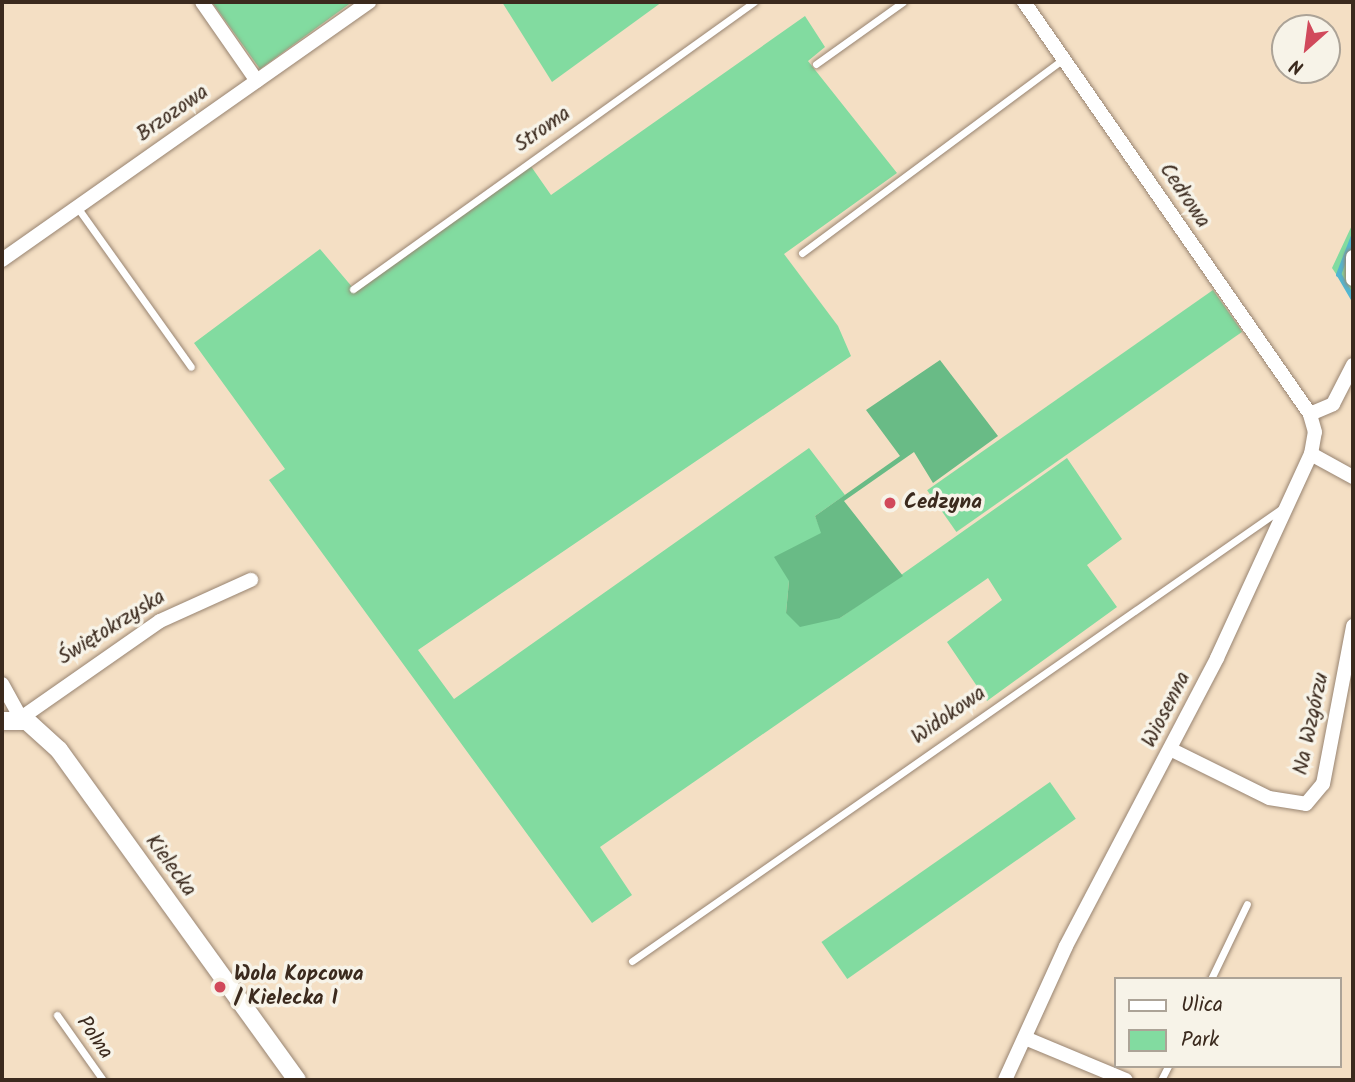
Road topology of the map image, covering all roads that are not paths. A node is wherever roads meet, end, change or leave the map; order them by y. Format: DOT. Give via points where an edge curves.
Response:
graph roads {
  1 [pos="202,2"];
  2 [pos="369,2"];
  3 [pos="754,2"];
  4 [pos="903,2"];
  5 [pos="1024,2"];
  6 [pos="1063,58"];
  7 [pos="816,64"];
  8 [pos="257,81"];
  9 [pos="77,207"];
  10 [pos="802,253"];
  11 [pos="1353,257"];
  12 [pos="2,260"];
  13 [pos="1353,279"];
  14 [pos="353,289"];
  15 [pos="1353,365"];
  16 [pos="191,367"];
  17 [pos="1310,414"];
  18 [pos="1311,454"];
  19 [pos="1353,477"];
  20 [pos="1288,504"];
  21 [pos="251,580"];
  22 [pos="1353,626"];
  23 [pos="2,684"];
  24 [pos="21,718"];
  25 [pos="2,721"];
  26 [pos="1170,749"];
  27 [pos="1247,904"];
  28 [pos="632,961"];
  29 [pos="1212,977"];
  30 [pos="57,1015"];
  31 [pos="1025,1038"];
  32 [pos="103,1080"];
  33 [pos="297,1080"];
  34 [pos="1005,1080"];
  35 [pos="1126,1080"];
  1 -- 8 [label="street"];
  2 -- 8 [label="street, Brzozowa"];
  3 -- 14 [label="lane, Stroma"];
  4 -- 7 [label="lane"];
  5 -- 6 [label="street, Cedrowa"];
  6 -- 10 [label="lane"];
  6 -- 17 [label="street, Cedrowa"];
  8 -- 9 [label="street, Brzozowa"];
  9 -- 12 [label="street, Brzozowa"];
  9 -- 16 [label="lane"];
  11 -- 13 [label="street"];
  15 -- 17 [label="street" via="1333,404"];
  17 -- 18 [label="street, Wiosenna"];
  18 -- 19 [label="street"];
  18 -- 20 [label="street, Wiosenna"];
  20 -- 26 [label="street, Wiosenna"];
  20 -- 28 [label="lane, Widokowa"];
  21 -- 24 [label="street, Świętokrzyska" via="160,621"];
  22 -- 26 [label="street, Na Wzgórzu" via="1323,784 1306,804 1269,798"];
  23 -- 24 [label="street, Kielecka"];
  24 -- 25 [label="street, Świętokrzyska"];
  24 -- 33 [label="street, Kielecka" via="60,750"];
  26 -- 31 [label="street, Wiosenna"];
  27 -- 29 [label="lane"];
  30 -- 32 [label="lane, Polna"];
  31 -- 34 [label="street, Wiosenna"];
  31 -- 35 [label="street"];
}
